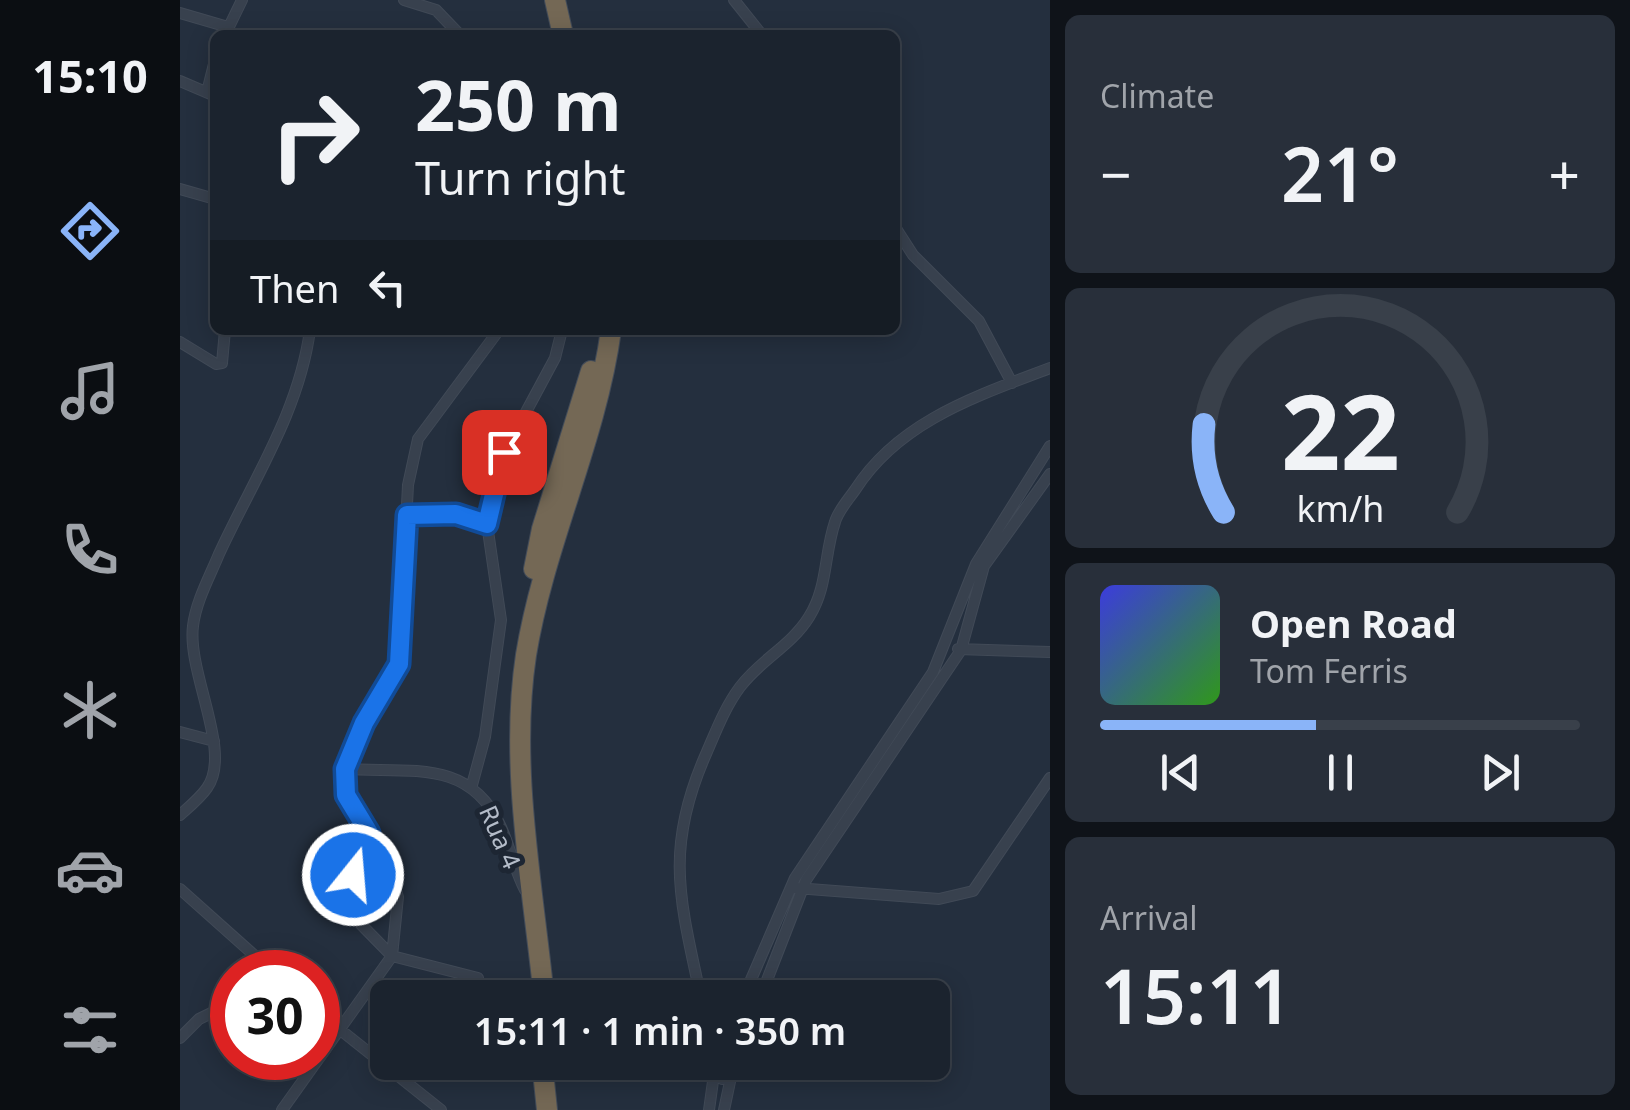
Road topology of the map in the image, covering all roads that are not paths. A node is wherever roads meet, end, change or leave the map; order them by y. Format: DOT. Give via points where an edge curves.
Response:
graph roads {
  1 [pos="242,0"];
  2 [pos="404,0"];
  3 [pos="555,0"];
  4 [pos="565,0"];
  5 [pos="734,0"];
  6 [pos="180,13"];
  7 [pos="224,30"];
  8 [pos="227,30"];
  9 [pos="456,30"];
  10 [pos="562,30"];
  11 [pos="570,30"];
  12 [pos="758,30"];
  13 [pos="180,81"];
  14 [pos="210,94"];
  15 [pos="180,189"];
  16 [pos="210,198"];
  17 [pos="900,235"];
  18 [pos="225,335"];
  19 [pos="309,335"];
  20 [pos="495,335"];
  21 [pos="561,335"];
  22 [pos="597,335"];
  23 [pos="609,335"];
  24 [pos="180,342"];
  25 [pos="1050,368"];
  26 [pos="1012,383"];
  27 [pos="1050,446"];
  28 [pos="1050,474"];
  29 [pos="1023,489"];
  30 [pos="1044,497"];
  31 [pos="407,515"];
  32 [pos="487,524"];
  33 [pos="948,644"];
  34 [pos="960,650"];
  35 [pos="1050,652"];
  36 [pos="180,732"];
  37 [pos="214,741"];
  38 [pos="345,769"];
  39 [pos="1050,778"];
  40 [pos="472,784"];
  41 [pos="180,815"];
  42 [pos="369,833"];
  43 [pos="796,888"];
  44 [pos="180,889"];
  45 [pos="525,891"];
  46 [pos="248,950"];
  47 [pos="392,956"];
  48 [pos="478,978"];
  49 [pos="534,980"];
  50 [pos="542,980"];
  51 [pos="697,980"];
  52 [pos="752,980"];
  53 [pos="766,980"];
  54 [pos="210,1013"];
  55 [pos="340,1029"];
  56 [pos="180,1038"];
  57 [pos="303,1080"];
  58 [pos="544,1080"];
  59 [pos="552,1080"];
  60 [pos="713,1080"];
  61 [pos="731,1080"];
  62 [pos="436,1109"];
  63 [pos="282,1110"];
  64 [pos="547,1110"];
  65 [pos="555,1110"];
  66 [pos="709,1110"];
  67 [pos="724,1110"];
  1 -- 8 [label="street"];
  2 -- 9 [label="street" via="436,10"];
  3 -- 10 [label="highway"];
  4 -- 11 [label="highway"];
  5 -- 12 [label="street"];
  6 -- 7 [label="street"];
  13 -- 14 [label="street"];
  15 -- 16 [label="street"];
  17 -- 26 [label="street" via="978,321"];
  18 -- 24 [label="street" via="222,363 216,364"];
  19 -- 37 [label="street" via="278,442 249,488 193,626 195,676"];
  20 -- 31 [label="street" via="418,439"];
  21 -- 32 [label="street" via="504,452"];
  22 -- 45 [label="highway" via="542,529 508,711"];
  23 -- 50 [label="highway" via="527,652 519,715"];
  25 -- 26 [label="street"];
  26 -- 51 [label="street" via="928,419 870,465 835,520 824,584 810,616 742,684 726,710 686,799 678,847 678,891"];
  27 -- 29 [label="street"];
  28 -- 30 [label="street"];
  29 -- 30 [label="street"];
  29 -- 33 [label="street" via="966,584"];
  30 -- 34 [label="street" via="984,566"];
  31 -- 32 [label="street" via="456,514"];
  31 -- 38 [label="street" via="399,664"];
  32 -- 40 [label="street" via="501,620"];
  33 -- 34 [label="street"];
  33 -- 43 [label="street"];
  34 -- 35 [label="street"];
  34 -- 43 [label="street"];
  36 -- 37 [label="street"];
  37 -- 41 [label="street" via="217,764 208,787"];
  38 -- 40 [label="street" via="455,776"];
  38 -- 42 [label="street" via="346,795"];
  39 -- 43 [label="street" via="972,891 939,899"];
  40 -- 45 [label="street, Rua 4" via="498,820"];
  42 -- 47 [label="street" via="386,858 398,897"];
  42 -- 47 [label="street" via="340,900"];
  43 -- 52 [label="street"];
  43 -- 53 [label="street"];
  44 -- 46 [label="street"];
  45 -- 49 [label="highway"];
  47 -- 48 [label="street"];
  47 -- 55 [label="street"];
  54 -- 56 [label="street"];
  55 -- 62 [label="street"];
  57 -- 63 [label="street"];
  58 -- 64 [label="highway"];
  59 -- 65 [label="highway"];
  60 -- 66 [label="street"];
  61 -- 67 [label="street"];
}
